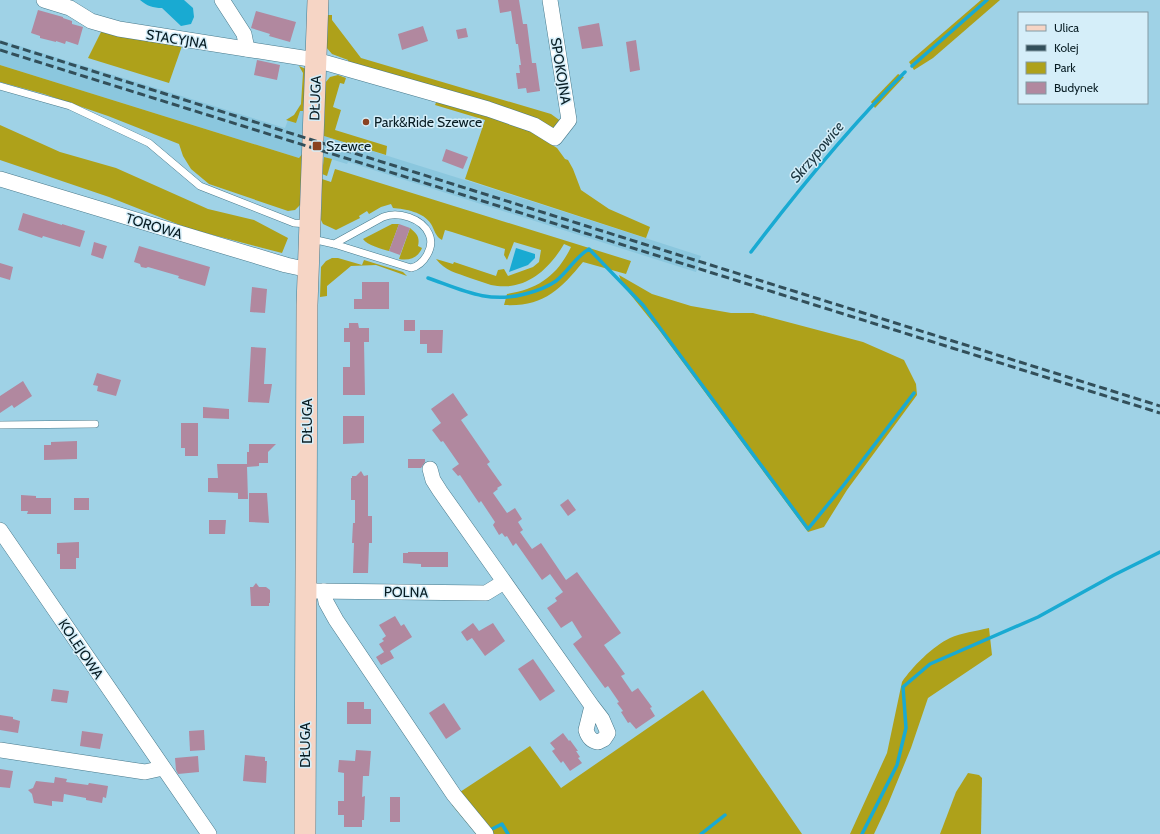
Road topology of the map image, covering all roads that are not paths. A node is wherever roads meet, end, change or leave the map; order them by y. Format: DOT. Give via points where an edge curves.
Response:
graph roads {
  1 [pos="44,0"];
  2 [pos="222,0"];
  3 [pos="550,0"];
  4 [pos="318,4"];
  5 [pos="247,49"];
  6 [pos="316,60"];
  7 [pos="0,86"];
  8 [pos="555,138"];
  9 [pos="0,179"];
  10 [pos="310,232"];
  11 [pos="334,244"];
  12 [pos="309,270"];
  13 [pos="95,424"];
  14 [pos="0,425"];
  15 [pos="430,469"];
  16 [pos="0,530"];
  17 [pos="504,582"];
  18 [pos="315,591"];
  19 [pos="592,706"];
  20 [pos="0,750"];
  21 [pos="162,768"];
  22 [pos="209,834"];
  23 [pos="305,834"];
  24 [pos="486,834"];
  1 -- 5 [label="street, STACYJNA" via="70,8 91,21 119,29"];
  2 -- 5 [label="street" via="244,34"];
  3 -- 8 [label="street, SPOKOJNA" via="569,120"];
  4 -- 6 [label="street, DŁUGA"];
  5 -- 6 [label="street, STACYJNA"];
  6 -- 8 [label="street, STACYJNA" via="488,109 534,125"];
  6 -- 10 [label="street, DŁUGA"];
  7 -- 10 [label="lane" via="70,106 149,143 200,186 294,223"];
  9 -- 12 [label="street, TOROWA"];
  10 -- 11 [label="lane"];
  10 -- 12 [label="street, DŁUGA"];
  11 -- 11 [label="lane" via="411,268 425,258 431,240 429,232 417,221 391,214"];
  12 -- 18 [label="street, DŁUGA" via="307,311"];
  13 -- 14 [label="lane"];
  15 -- 17 [label="street" via="440,491"];
  16 -- 21 [label="street, KOLEJOWA"];
  17 -- 18 [label="street, POLNA" via="486,593"];
  17 -- 19 [label="street"];
  18 -- 23 [label="street, DŁUGA"];
  18 -- 24 [label="street" via="326,602 454,795"];
  20 -- 21 [label="street" via="145,772"];
  21 -- 22 [label="street, KOLEJOWA"];
}
